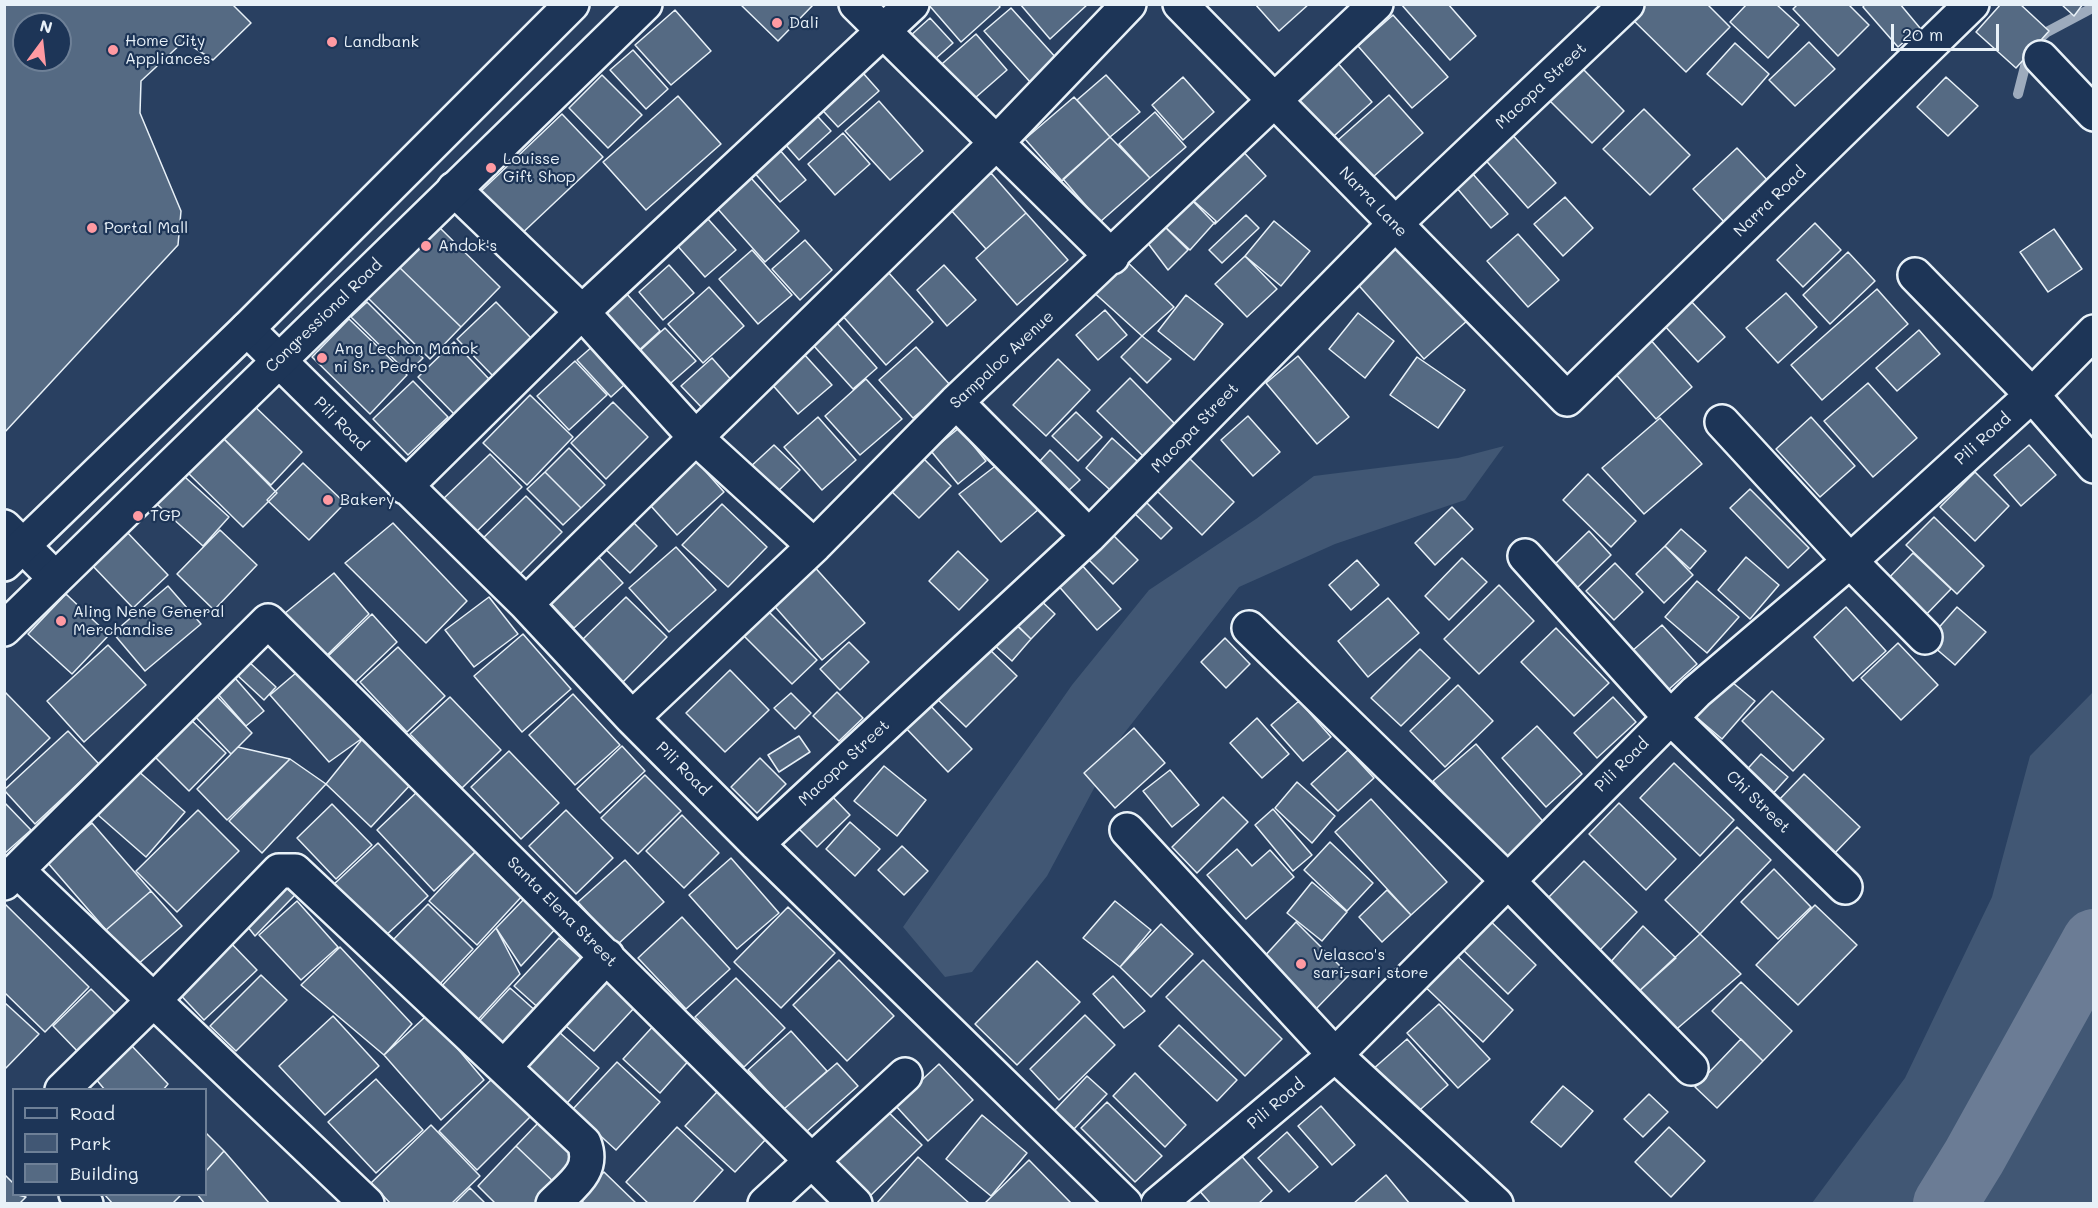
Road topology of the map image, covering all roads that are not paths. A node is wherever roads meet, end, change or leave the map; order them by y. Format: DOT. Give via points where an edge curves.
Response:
graph roads {
  1 [pos="572,4"];
  2 [pos="645,4"];
  3 [pos="855,4"];
  4 [pos="912,4"];
  5 [pos="1129,4"];
  6 [pos="1180,4"];
  7 [pos="1376,4"];
  8 [pos="1627,4"];
  9 [pos="1972,4"];
  10 [pos="883,31"];
  11 [pos="524,53"];
  12 [pos="2041,58"];
  13 [pos="558,88"];
  14 [pos="1275,102"];
  15 [pos="2094,114"];
  16 [pos="996,143"];
  17 [pos="454,189"];
  18 [pos="1395,224"];
  19 [pos="1112,257"];
  20 [pos="1915,275"];
  21 [pos="582,312"];
  22 [pos="247,329"];
  23 [pos="2094,332"];
  24 [pos="277,361"];
  25 [pos="2032,395"];
  26 [pos="1567,399"];
  27 [pos="956,402"];
  28 [pos="1722,422"];
  29 [pos="694,437"];
  30 [pos="2094,466"];
  31 [pos="405,487"];
  32 [pos="1089,536"];
  33 [pos="11,546"];
  34 [pos="814,546"];
  35 [pos="1526,556"];
  36 [pos="1850,561"];
  37 [pos="55,578"];
  38 [pos="526,604"];
  39 [pos="1249,628"];
  40 [pos="4,629"];
  41 [pos="1925,637"];
  42 [pos="1670,717"];
  43 [pos="632,718"];
  44 [pos="1127,830"];
  45 [pos="757,844"];
  46 [pos="11,877"];
  47 [pos="1506,879"];
  48 [pos="1845,887"];
  49 [pos="607,956"];
  50 [pos="154,1000"];
  51 [pos="1335,1055"];
  52 [pos="504,1067"];
  53 [pos="1691,1068"];
  54 [pos="905,1075"];
  55 [pos="63,1088"];
  56 [pos="813,1160"];
  57 [pos="364,1202"];
  58 [pos="553,1203"];
  59 [pos="765,1203"];
  60 [pos="855,1203"];
  61 [pos="1125,1203"];
  62 [pos="1158,1203"];
  63 [pos="1496,1203"];
  1 -- 11 [label="street"];
  2 -- 13 [label="street, Congressional Road"];
  3 -- 10 [label="street"];
  4 -- 10 [label="street"];
  5 -- 16 [label="street"];
  6 -- 14 [label="street, Narra Lane"];
  7 -- 14 [label="street, Sampaloc Avenue"];
  8 -- 18 [label="street, Macopa Street"];
  9 -- 26 [label="street, Narra Road"];
  10 -- 16 [label="street"];
  10 -- 21 [label="street"];
  11 -- 13 [label="street"];
  11 -- 22 [label="street"];
  12 -- 15 [label="street"];
  13 -- 17 [label="street, Congressional Road"];
  14 -- 18 [label="street, Narra Lane"];
  14 -- 19 [label="street, Sampaloc Avenue"];
  16 -- 19 [label="street"];
  16 -- 29 [label="street"];
  17 -- 21 [label="street"];
  17 -- 24 [label="street, Congressional Road"];
  18 -- 26 [label="street, Narra Lane"];
  18 -- 32 [label="street, Macopa Street"];
  19 -- 27 [label="street, Sampaloc Avenue"];
  20 -- 25 [label="street"];
  21 -- 29 [label="street"];
  21 -- 31 [label="street"];
  22 -- 24 [label="street, Pili Road"];
  22 -- 33 [label="street"];
  23 -- 25 [label="street, Pili Road"];
  24 -- 31 [label="street, Pili Road"];
  24 -- 37 [label="street, Congressional Road"];
  25 -- 30 [label="street"];
  25 -- 36 [label="street, Pili Road"];
  27 -- 32 [label="street"];
  27 -- 34 [label="street, Sampaloc Avenue"];
  28 -- 36 [label="street"];
  29 -- 34 [label="street"];
  29 -- 38 [label="street"];
  31 -- 38 [label="street, Pili Road"];
  32 -- 45 [label="street, Macopa Street"];
  33 -- 37 [label="street"];
  34 -- 43 [label="street, Sampaloc Avenue"];
  35 -- 42 [label="street, Chi Street"];
  36 -- 41 [label="street"];
  36 -- 42 [label="street, Pili Road"];
  37 -- 40 [label="street, Congressional Road"];
  38 -- 43 [label="street, Pili Road"];
  39 -- 47 [label="street"];
  42 -- 47 [label="street, Pili Road"];
  42 -- 48 [label="street, Chi Street"];
  43 -- 45 [label="street, Pili Road"];
  44 -- 51 [label="street"];
  45 -- 61 [label="street, Pili Road"];
  46 -- 49 [label="street, Santa Elena Street" via="268,621"];
  46 -- 50 [label="street"];
  47 -- 51 [label="street, Pili Road"];
  47 -- 53 [label="street"];
  49 -- 52 [label="street"];
  49 -- 56 [label="street, Santa Elena Street"];
  50 -- 52 [label="street" via="279,871 295,871"];
  50 -- 55 [label="street"];
  50 -- 57 [label="street"];
  51 -- 62 [label="street, Pili Road"];
  51 -- 63 [label="street"];
  52 -- 58 [label="street" via="584,1143 589,1155 583,1173"];
  54 -- 56 [label="street"];
  56 -- 59 [label="street"];
  56 -- 60 [label="street, Santa Elena Street"];
}
